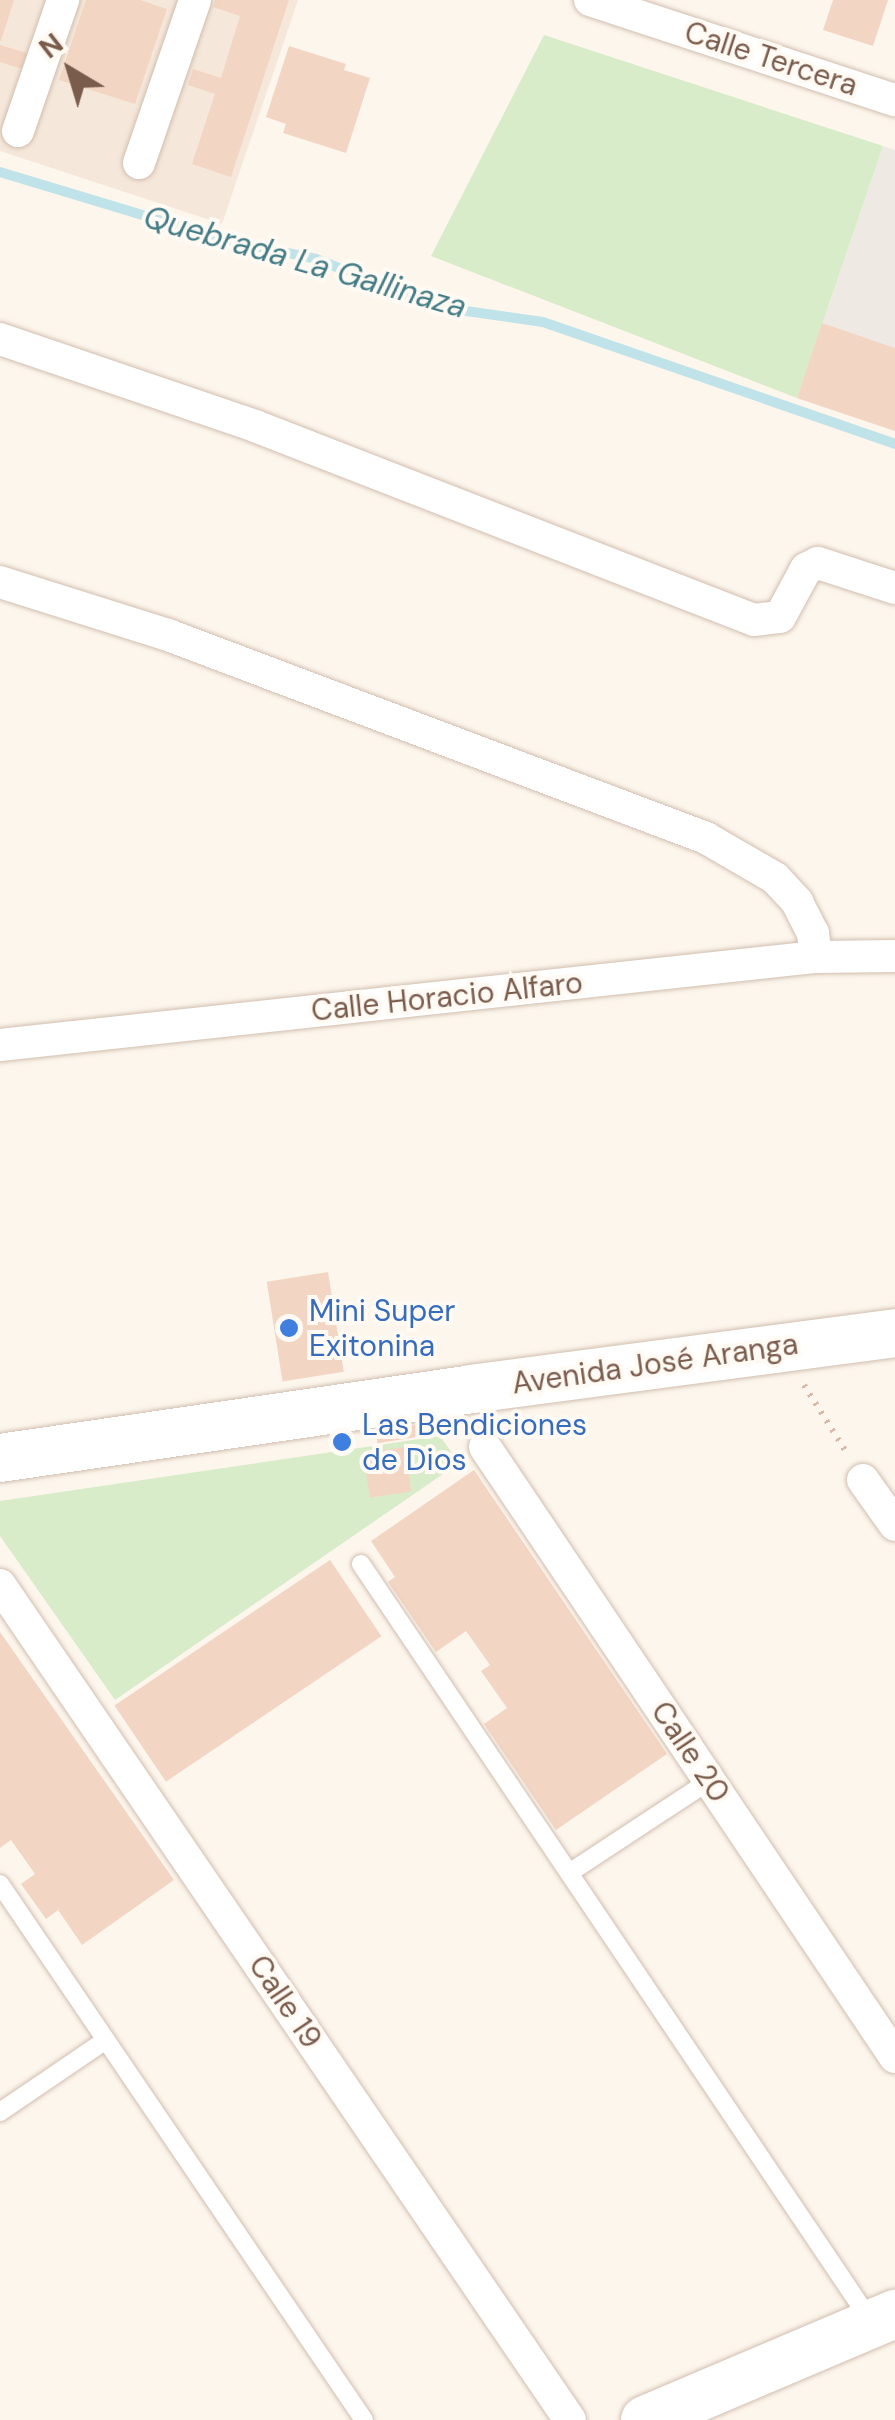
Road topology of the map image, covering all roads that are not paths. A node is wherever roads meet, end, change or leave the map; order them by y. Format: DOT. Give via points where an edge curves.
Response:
graph roads {
  1 [pos="63,0"];
  2 [pos="195,0"];
  3 [pos="590,0"];
  4 [pos="895,100"];
  5 [pos="18,131"];
  6 [pos="139,163"];
  7 [pos="0,339"];
  8 [pos="0,582"];
  9 [pos="895,588"];
  10 [pos="895,956"];
  11 [pos="816,957"];
  12 [pos="0,1045"];
  13 [pos="895,1333"];
  14 [pos="485,1447"];
  15 [pos="0,1458"];
  16 [pos="864,1480"];
  17 [pos="895,1525"];
  18 [pos="361,1564"];
  19 [pos="0,1585"];
  20 [pos="709,1781"];
  21 [pos="569,1872"];
  22 [pos="0,1884"];
  23 [pos="106,2040"];
  24 [pos="895,2057"];
  25 [pos="0,2112"];
  26 [pos="884,2319"];
  27 [pos="364,2420"];
  28 [pos="570,2420"];
  29 [pos="644,2420"];
  1 -- 5 [label="street"];
  2 -- 6 [label="street"];
  3 -- 4 [label="street, Calle Tercera"];
  7 -- 9 [label="street" via="255,426 754,620 780,617 806,569 818,563"];
  8 -- 11 [label="street" via="168,635 706,838 776,878 797,902"];
  10 -- 11 [label="street, Calle Horacio Alfaro"];
  11 -- 12 [label="street, Calle Horacio Alfaro"];
  13 -- 15 [label="street, Avenida José Aranga"];
  14 -- 20 [label="street, Calle 20"];
  16 -- 17 [label="street"];
  18 -- 21 [label="lane"];
  19 -- 28 [label="street, Calle 19"];
  20 -- 21 [label="lane"];
  20 -- 24 [label="street, Calle 20"];
  21 -- 26 [label="lane"];
  22 -- 23 [label="lane"];
  23 -- 25 [label="lane"];
  23 -- 27 [label="lane"];
  26 -- 29 [label="street"];
}
